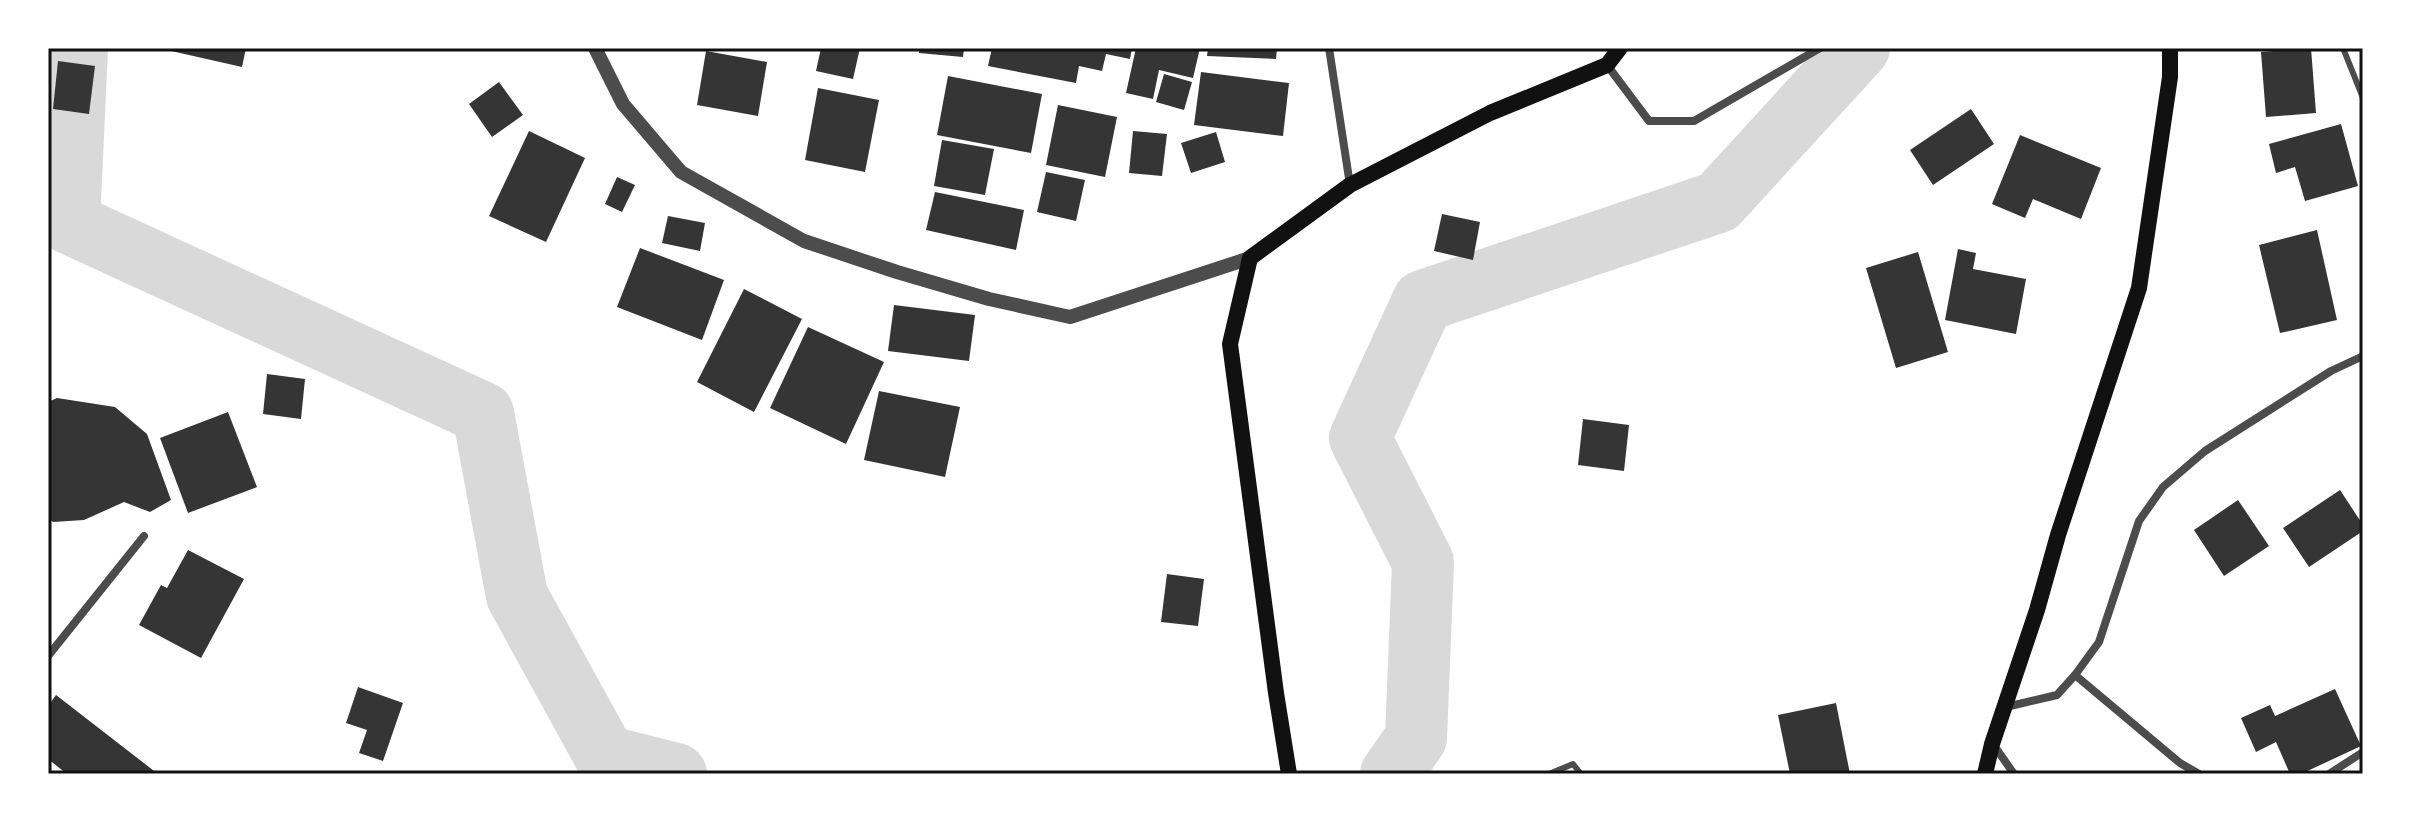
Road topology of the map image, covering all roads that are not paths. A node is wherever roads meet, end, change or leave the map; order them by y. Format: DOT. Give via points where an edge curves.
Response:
graph roads {
  1 [pos="595,48"];
  2 [pos="1329,48"];
  3 [pos="1620,48"];
  4 [pos="1820,48"];
  5 [pos="2170,48"];
  6 [pos="2343,48"];
  7 [pos="1607,65"];
  8 [pos="2363,98"];
  9 [pos="1350,185"];
  10 [pos="1250,258"];
  11 [pos="2363,356"];
  12 [pos="144,536"];
  13 [pos="48,656"];
  14 [pos="2075,675"];
  15 [pos="2006,707"];
  16 [pos="1992,744"];
  17 [pos="2363,752"];
  18 [pos="1289,774"];
  19 [pos="1549,774"];
  20 [pos="1581,774"];
  21 [pos="1985,774"];
  22 [pos="2014,774"];
  23 [pos="2199,774"];
  24 [pos="2329,774"];
  1 -- 10 [label="street" via="623,104 681,172 804,241 897,272 1070,317"];
  2 -- 9 [label="street"];
  3 -- 7 [label="main road"];
  4 -- 7 [label="street" via="1694,121 1649,121"];
  5 -- 15 [label="main road" via="2139,288"];
  6 -- 8 [label="lane"];
  7 -- 9 [label="main road" via="1490,113"];
  9 -- 10 [label="main road"];
  10 -- 18 [label="main road" via="1230,344"];
  11 -- 14 [label="street" via="2205,451 2163,487 2139,521 2099,642"];
  12 -- 13 [label="street"];
  14 -- 15 [label="street" via="2057,695"];
  14 -- 23 [label="street"];
  15 -- 16 [label="main road"];
  16 -- 21 [label="main road"];
  16 -- 22 [label="street"];
  17 -- 24 [label="street"];
  19 -- 20 [label="lane" via="1573,764"];
}
